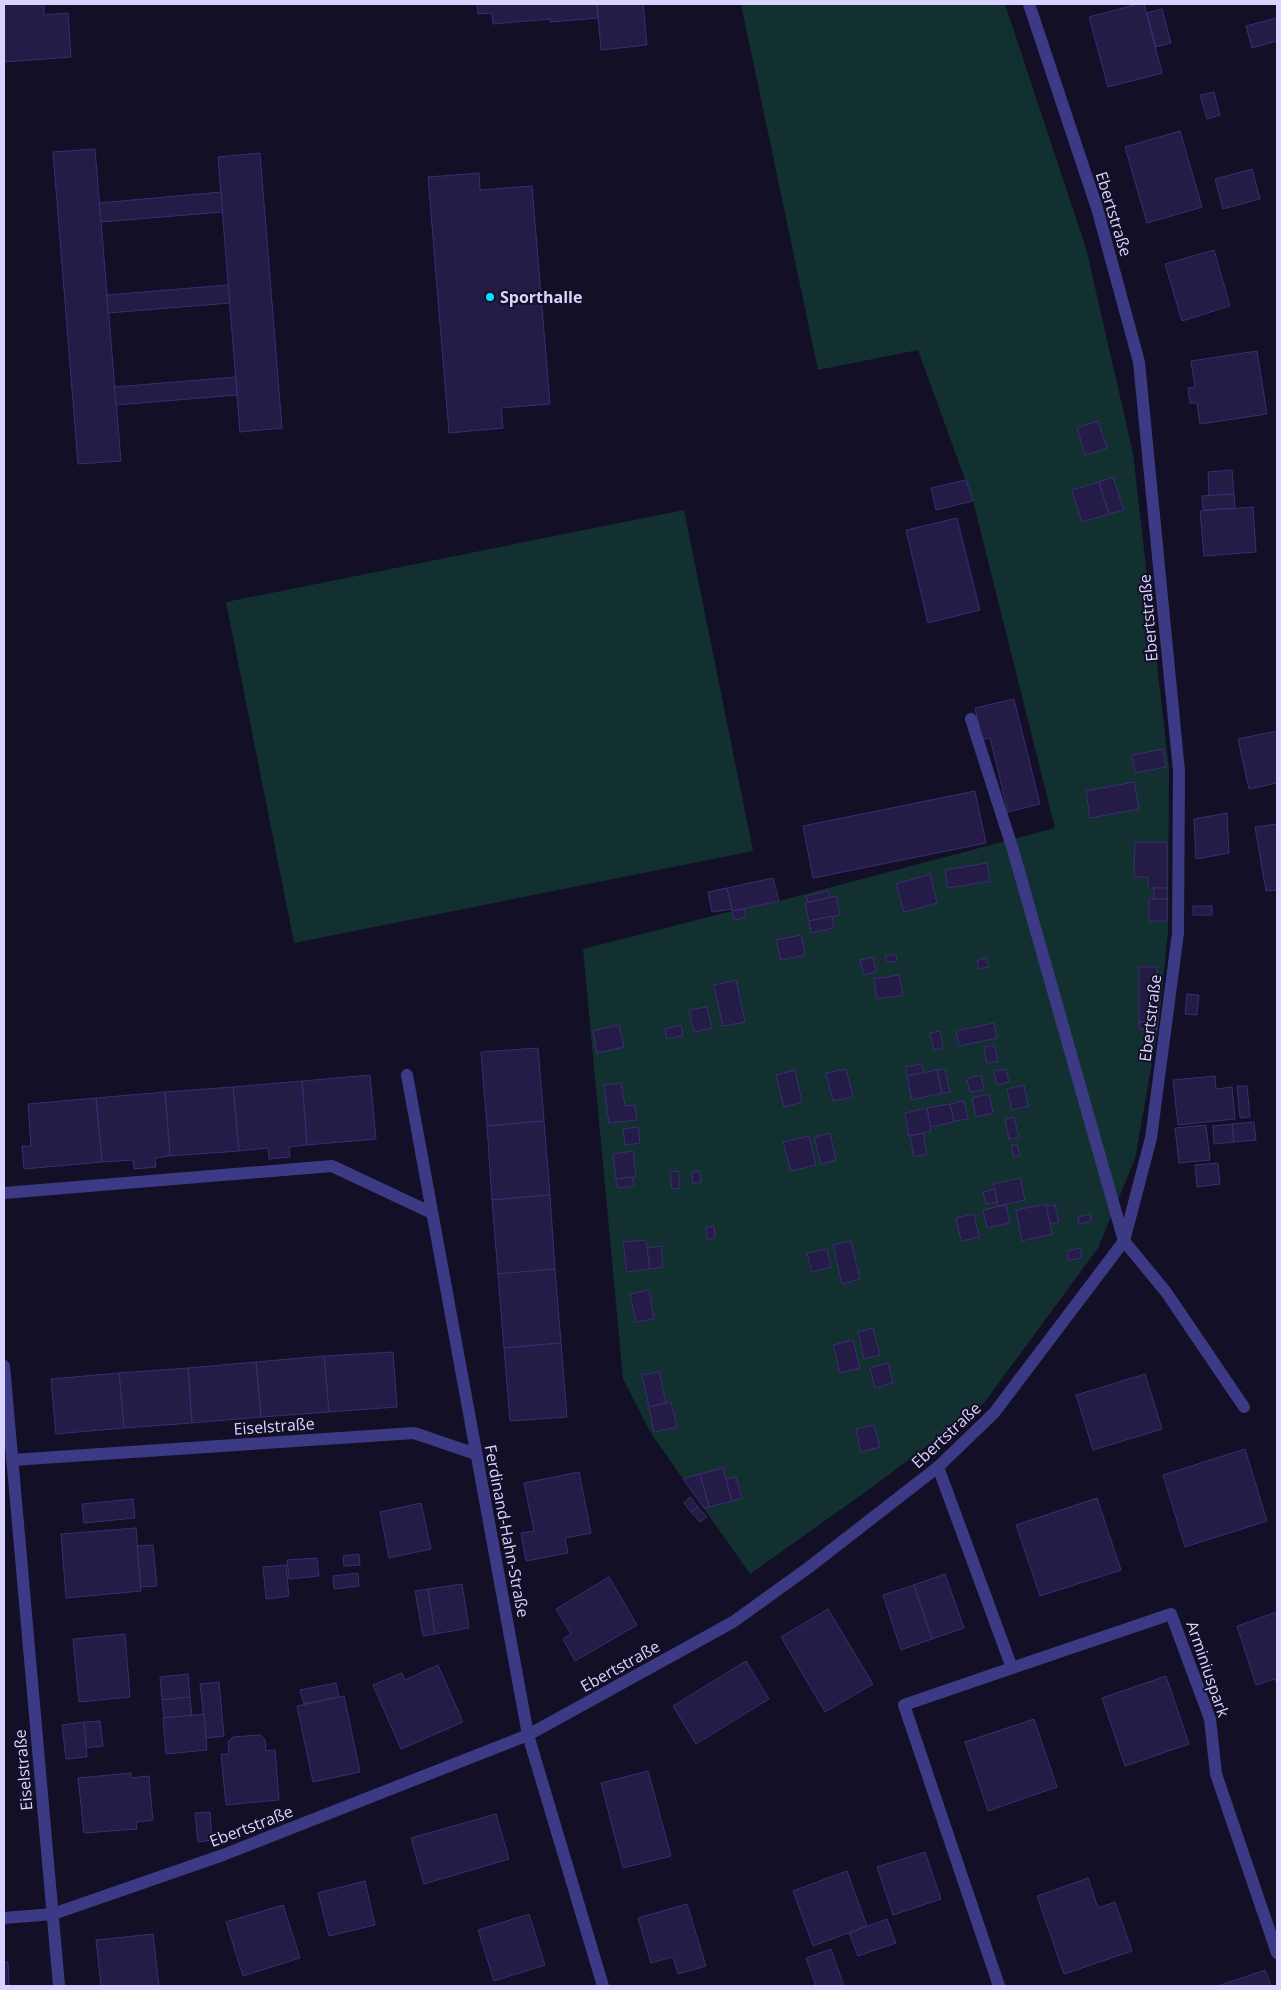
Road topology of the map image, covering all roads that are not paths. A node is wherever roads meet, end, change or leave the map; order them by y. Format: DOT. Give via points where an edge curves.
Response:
graph roads {
  1 [pos="1029,4"];
  2 [pos="971,719"];
  3 [pos="408,1075"];
  4 [pos="4,1193"];
  5 [pos="432,1213"];
  6 [pos="1124,1241"];
  7 [pos="4,1366"];
  8 [pos="1244,1407"];
  9 [pos="476,1454"];
  10 [pos="12,1460"];
  11 [pos="938,1467"];
  12 [pos="1012,1668"];
  13 [pos="528,1735"];
  14 [pos="53,1914"];
  15 [pos="4,1918"];
  16 [pos="1277,1953"];
  17 [pos="59,1986"];
  18 [pos="603,1986"];
  19 [pos="999,1986"];
  1 -- 6 [label="street, Ebertstraße" via="1097,208 1139,362 1178,771 1178,933 1151,1138"];
  2 -- 6 [label="street" via="1013,850"];
  3 -- 5 [label="street, Ferdinand-Hahn-Straße"];
  4 -- 5 [label="street" via="332,1166"];
  5 -- 9 [label="street, Ferdinand-Hahn-Straße"];
  6 -- 8 [label="street" via="1166,1292"];
  6 -- 11 [label="street, Ebertstraße" via="994,1413"];
  7 -- 10 [label="street, Eiselstraße"];
  9 -- 10 [label="street, Eiselstraße" via="414,1433"];
  9 -- 13 [label="street, Ferdinand-Hahn-Straße"];
  10 -- 14 [label="street, Eiselstraße"];
  11 -- 12 [label="street"];
  11 -- 13 [label="street, Ebertstraße" via="808,1568 732,1622"];
  12 -- 16 [label="street, Arminiuspark" via="1171,1614 1210,1719 1216,1774"];
  12 -- 19 [label="street, Arminiuspark" via="904,1706"];
  13 -- 14 [label="street, Ebertstraße" via="223,1855"];
  13 -- 18 [label="street, Ferdinand-Hahn-Straße"];
  14 -- 15 [label="street, Ebertstraße"];
  14 -- 17 [label="street, Eiselstraße"];
}
